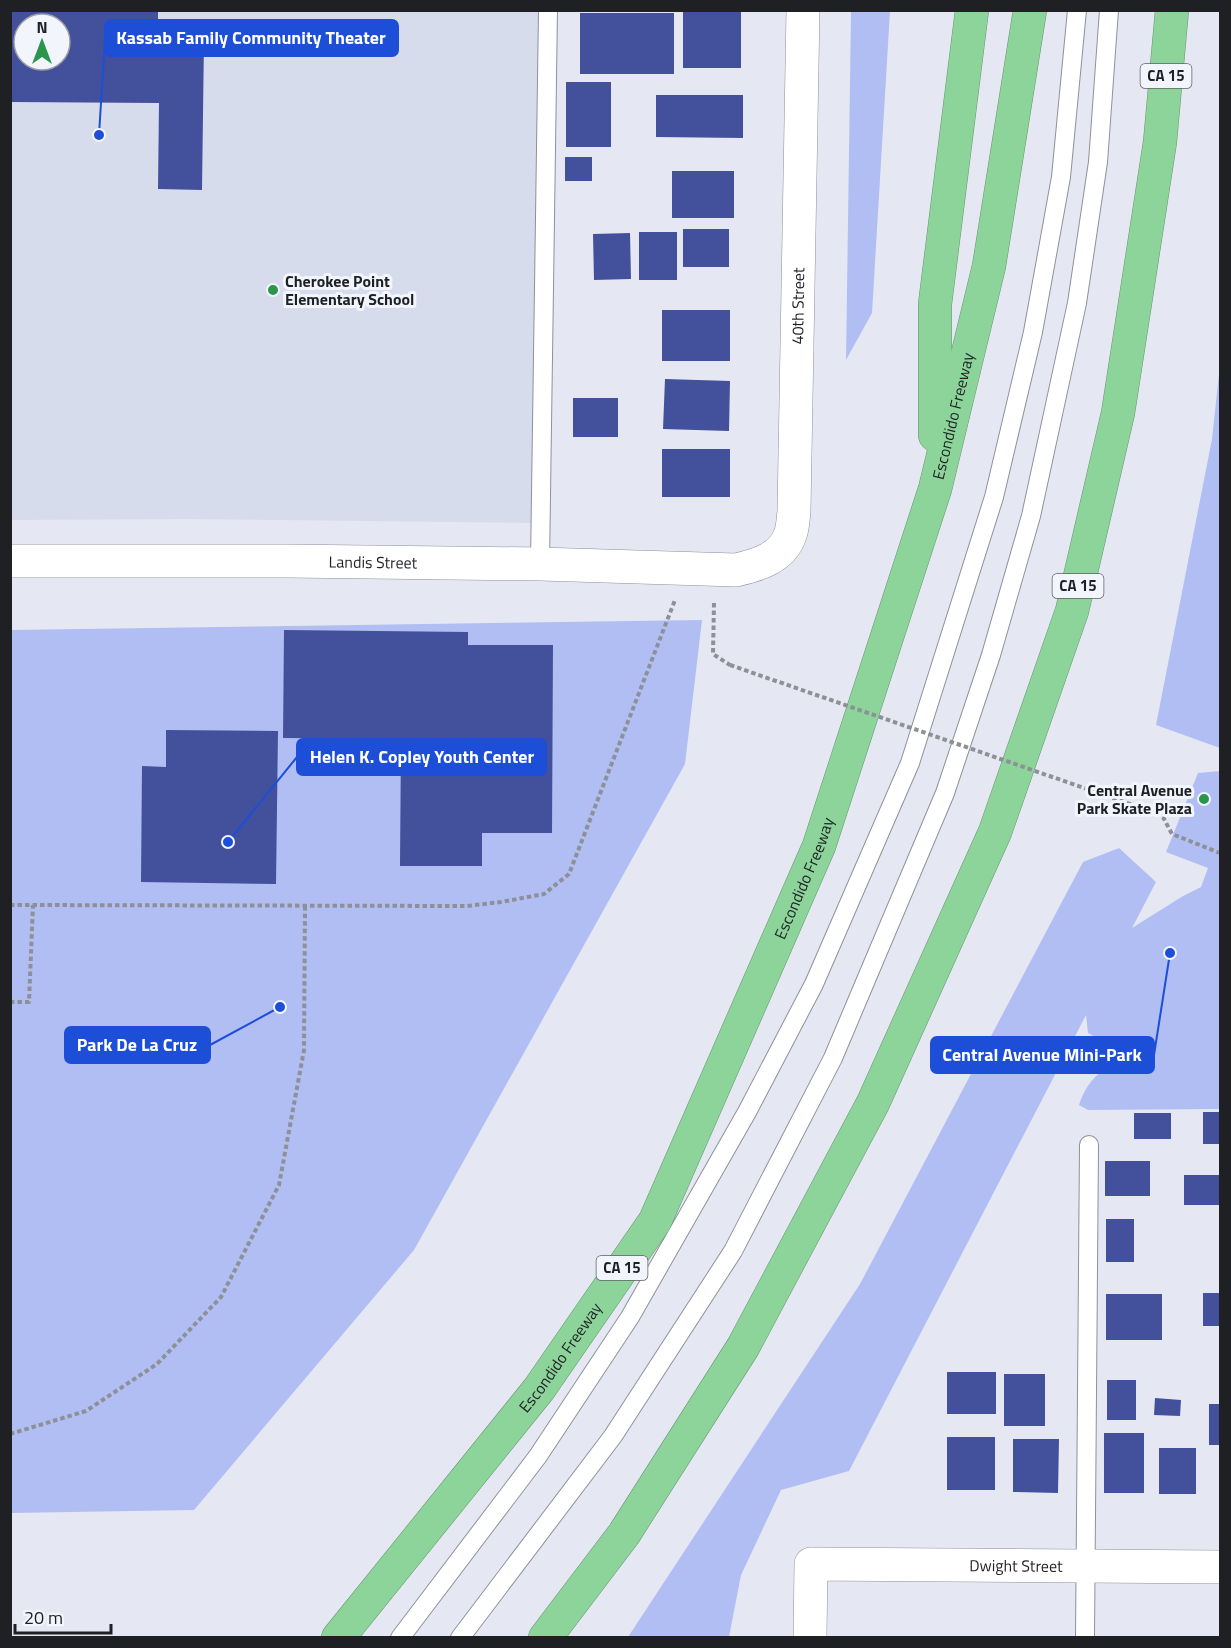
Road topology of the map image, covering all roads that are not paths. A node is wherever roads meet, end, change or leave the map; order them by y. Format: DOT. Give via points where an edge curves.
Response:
graph roads {
  1 [pos="548,10"];
  2 [pos="803,10"];
  3 [pos="972,10"];
  4 [pos="1030,10"];
  5 [pos="1077,10"];
  6 [pos="1109,10"];
  7 [pos="1173,10"];
  8 [pos="1189,10"];
  9 [pos="1160,142"];
  10 [pos="934,489"];
  11 [pos="10,561"];
  12 [pos="540,564"];
  13 [pos="712,569"];
  14 [pos="1089,1145"];
  15 [pos="1086,1566"];
  16 [pos="1221,1568"];
  17 [pos="338,1638"];
  18 [pos="399,1638"];
  19 [pos="460,1638"];
  20 [pos="545,1638"];
  21 [pos="810,1638"];
  22 [pos="1085,1638"];
  1 -- 12 [label="lane"];
  2 -- 13 [label="street, 40th Street" via="794,511 790,536 777,554 758,566"];
  3 -- 10 [label="highway" via="934,304"];
  4 -- 10 [label="highway, Escondido Freeway / CA 15" via="989,266"];
  5 -- 18 [label="lane" via="1061,177 1033,332 994,497 910,763 813,984 747,1112 630,1317 538,1456"];
  6 -- 19 [label="lane" via="1098,162 1077,303 1031,516 991,655 945,793 833,1058 733,1251 613,1436"];
  7 -- 9 [label="highway, CA 15"];
  8 -- 9 [label="highway"];
  9 -- 20 [label="highway, CA 15" via="1118,413 1072,611 995,832 873,1103 742,1347 624,1534"];
  10 -- 17 [label="highway, Escondido Freeway / CA 15" via="819,846 655,1221 539,1389"];
  11 -- 12 [label="street, Landis Street"];
  12 -- 13 [label="street, Landis Street"];
  14 -- 15 [label="lane"];
  15 -- 16 [label="street, Dwight Street"];
  15 -- 21 [label="street, Dwight Street" via="811,1564"];
  15 -- 22 [label="lane"];
}
